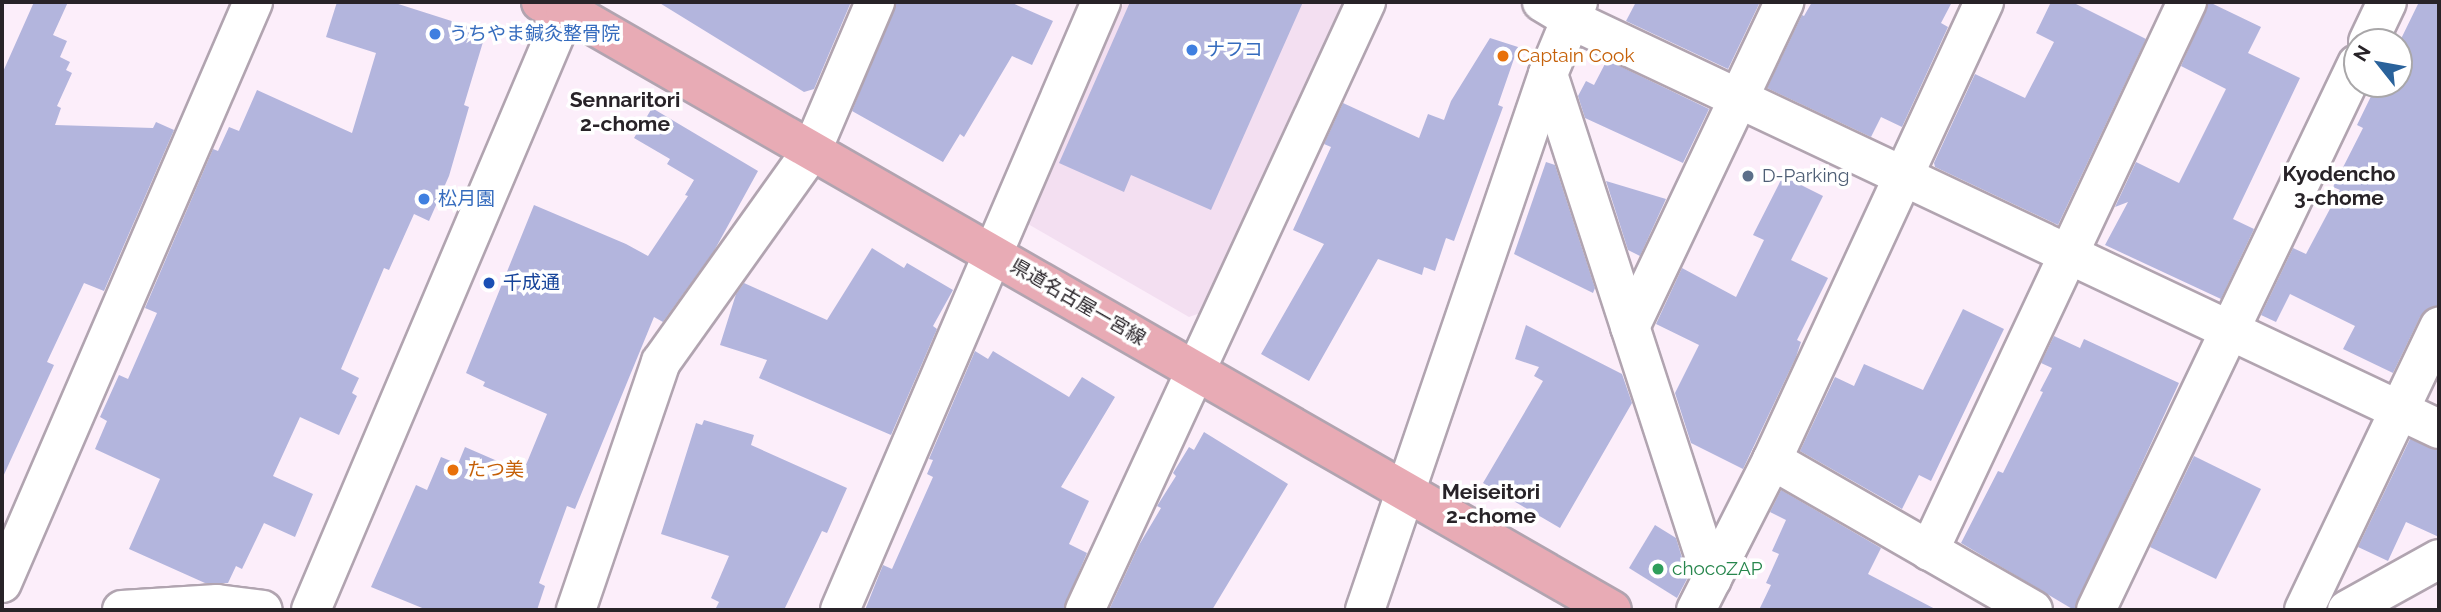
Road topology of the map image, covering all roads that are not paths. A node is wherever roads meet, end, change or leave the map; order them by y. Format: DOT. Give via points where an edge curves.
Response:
graph roads {
  1 [pos="253,2"];
  2 [pos="875,2"];
  3 [pos="1101,2"];
  4 [pos="1366,2"];
  5 [pos="1784,2"];
  6 [pos="1984,2"];
  7 [pos="2187,2"];
  8 [pos="2387,2"];
  9 [pos="558,4"];
  10 [pos="1563,7"];
  11 [pos="2375,28"];
  12 [pos="1548,74"];
  13 [pos="2343,93"];
  14 [pos="1738,98"];
  15 [pos="813,150"];
  16 [pos="1904,176"];
  17 [pos="2067,253"];
  18 [pos="995,255"];
  19 [pos="1630,327"];
  20 [pos="2439,327"];
  21 [pos="2229,330"];
  22 [pos="1195,369"];
  23 [pos="2400,411"];
  24 [pos="2439,429"];
  25 [pos="1772,460"];
  26 [pos="1405,491"];
  27 [pos="1929,551"];
  28 [pos="2439,559"];
  29 [pos="2,583"];
  30 [pos="1704,595"];
  31 [pos="122,610"];
  32 [pos="263,610"];
  33 [pos="311,610"];
  34 [pos="576,610"];
  35 [pos="840,610"];
  36 [pos="1085,610"];
  37 [pos="1365,610"];
  38 [pos="1612,610"];
  39 [pos="2033,610"];
  40 [pos="2096,610"];
  41 [pos="2304,610"];
  42 [pos="2347,610"];
  1 -- 29 [label="street"];
  2 -- 15 [label="street"];
  3 -- 18 [label="street"];
  4 -- 22 [label="street"];
  5 -- 14 [label="street"];
  6 -- 16 [label="street"];
  7 -- 17 [label="street"];
  8 -- 11 [label="street"];
  9 -- 15 [label="main road, 県道名古屋一宮線"];
  9 -- 33 [label="street"];
  10 -- 12 [label="street"];
  10 -- 14 [label="street"];
  12 -- 19 [label="street"];
  12 -- 26 [label="street"];
  13 -- 21 [label="street"];
  14 -- 16 [label="street"];
  14 -- 19 [label="street"];
  15 -- 18 [label="main road, 県道名古屋一宮線"];
  15 -- 34 [label="street" via="660,362"];
  16 -- 17 [label="street"];
  16 -- 25 [label="street"];
  17 -- 21 [label="street"];
  17 -- 27 [label="street"];
  18 -- 22 [label="main road, 県道名古屋一宮線"];
  18 -- 35 [label="street"];
  19 -- 30 [label="street"];
  20 -- 23 [label="street"];
  21 -- 23 [label="street"];
  21 -- 40 [label="street"];
  22 -- 26 [label="main road, 県道名古屋一宮線"];
  22 -- 36 [label="street"];
  23 -- 24 [label="street"];
  23 -- 41 [label="street"];
  25 -- 27 [label="street"];
  25 -- 30 [label="street"];
  26 -- 37 [label="street"];
  26 -- 38 [label="main road, 県道名古屋一宮線"];
  27 -- 39 [label="street"];
  28 -- 42 [label="street"];
  31 -- 32 [label="street" via="216,604"];
}
